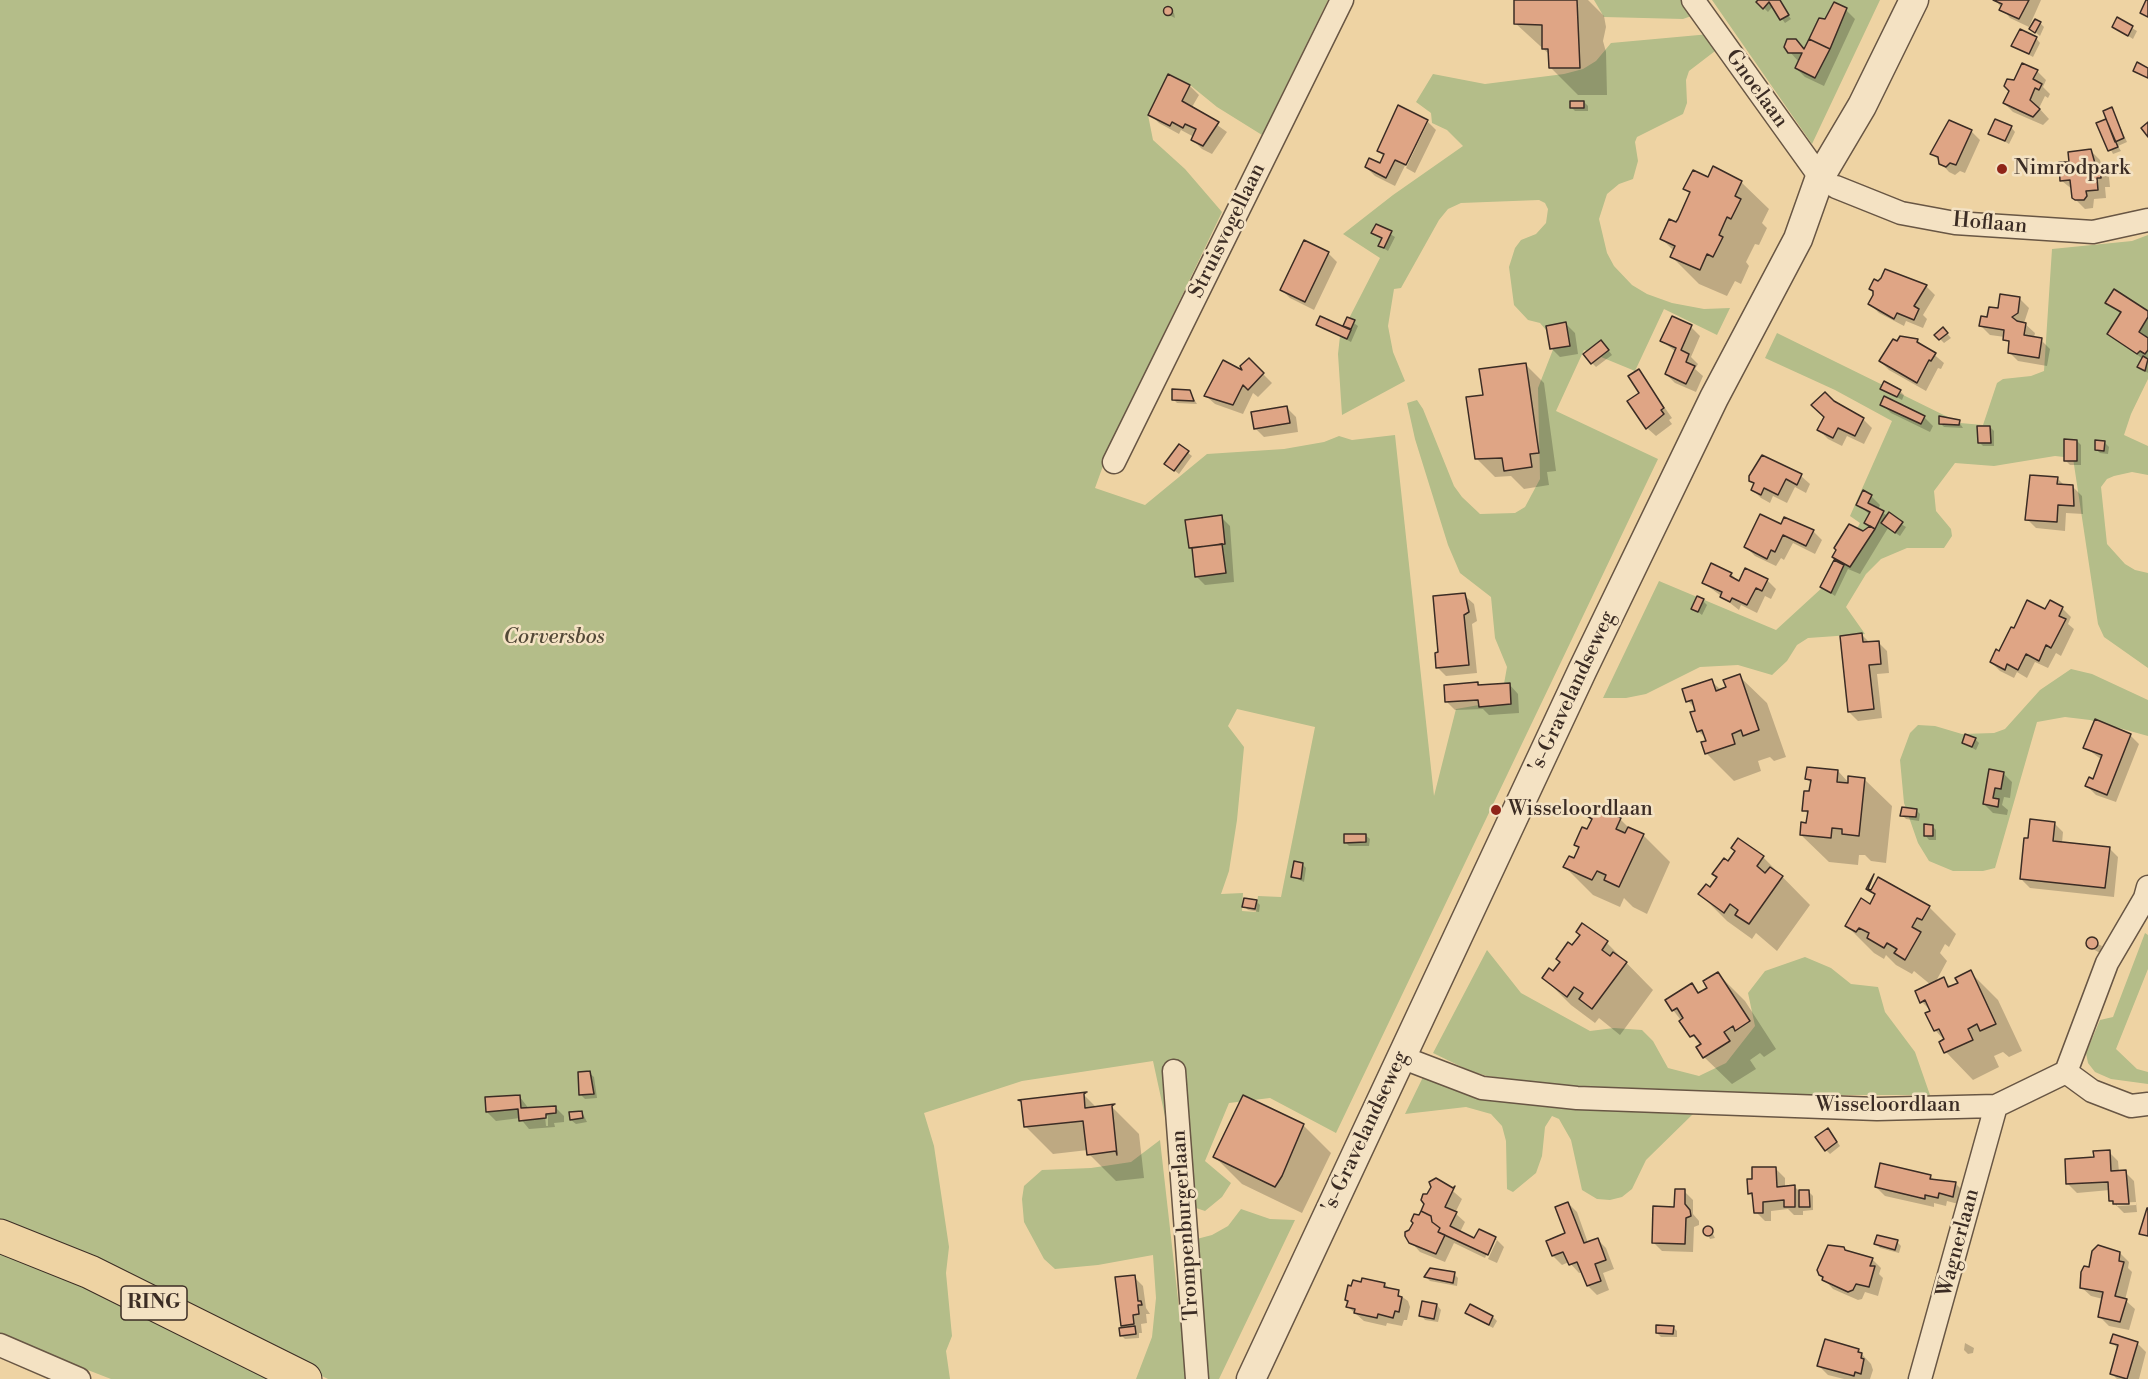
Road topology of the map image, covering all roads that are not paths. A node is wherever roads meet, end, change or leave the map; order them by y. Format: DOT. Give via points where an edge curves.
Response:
graph roads {
  1 [pos="1342,0"];
  2 [pos="1692,0"];
  3 [pos="1914,0"];
  4 [pos="1828,182"];
  5 [pos="2148,220"];
  6 [pos="1114,462"];
  7 [pos="2148,887"];
  8 [pos="1401,1057"];
  9 [pos="1174,1071"];
  10 [pos="2066,1072"];
  11 [pos="2148,1104"];
  12 [pos="1996,1106"];
  13 [pos="0,1236"];
  14 [pos="0,1346"];
  15 [pos="72,1378"];
  16 [pos="305,1379"];
  17 [pos="1197,1379"];
  18 [pos="1251,1379"];
  19 [pos="1920,1379"];
  1 -- 6 [label="street, Struisvogellaan"];
  2 -- 4 [label="street, Gnoelaan"];
  3 -- 4 [label="street, 's-Gravelandseweg"];
  4 -- 5 [label="street, Hoflaan" via="1901,213 1955,223 2093,232"];
  4 -- 8 [label="street, 's-Gravelandseweg" via="1714,398"];
  7 -- 10 [label="street" via="2107,963"];
  8 -- 12 [label="street, Wisseloordlaan" via="1482,1088 1577,1098 1877,1109"];
  8 -- 18 [label="street, 's-Gravelandseweg"];
  9 -- 17 [label="street, Trompenburgerlaan"];
  10 -- 11 [label="street" via="2092,1091 2131,1106"];
  10 -- 12 [label="street, Wisseloordlaan"];
  12 -- 19 [label="street, Wagnerlaan"];
  13 -- 16 [label="main road, RING" via="90,1272"];
  14 -- 15 [label="street"];
}
